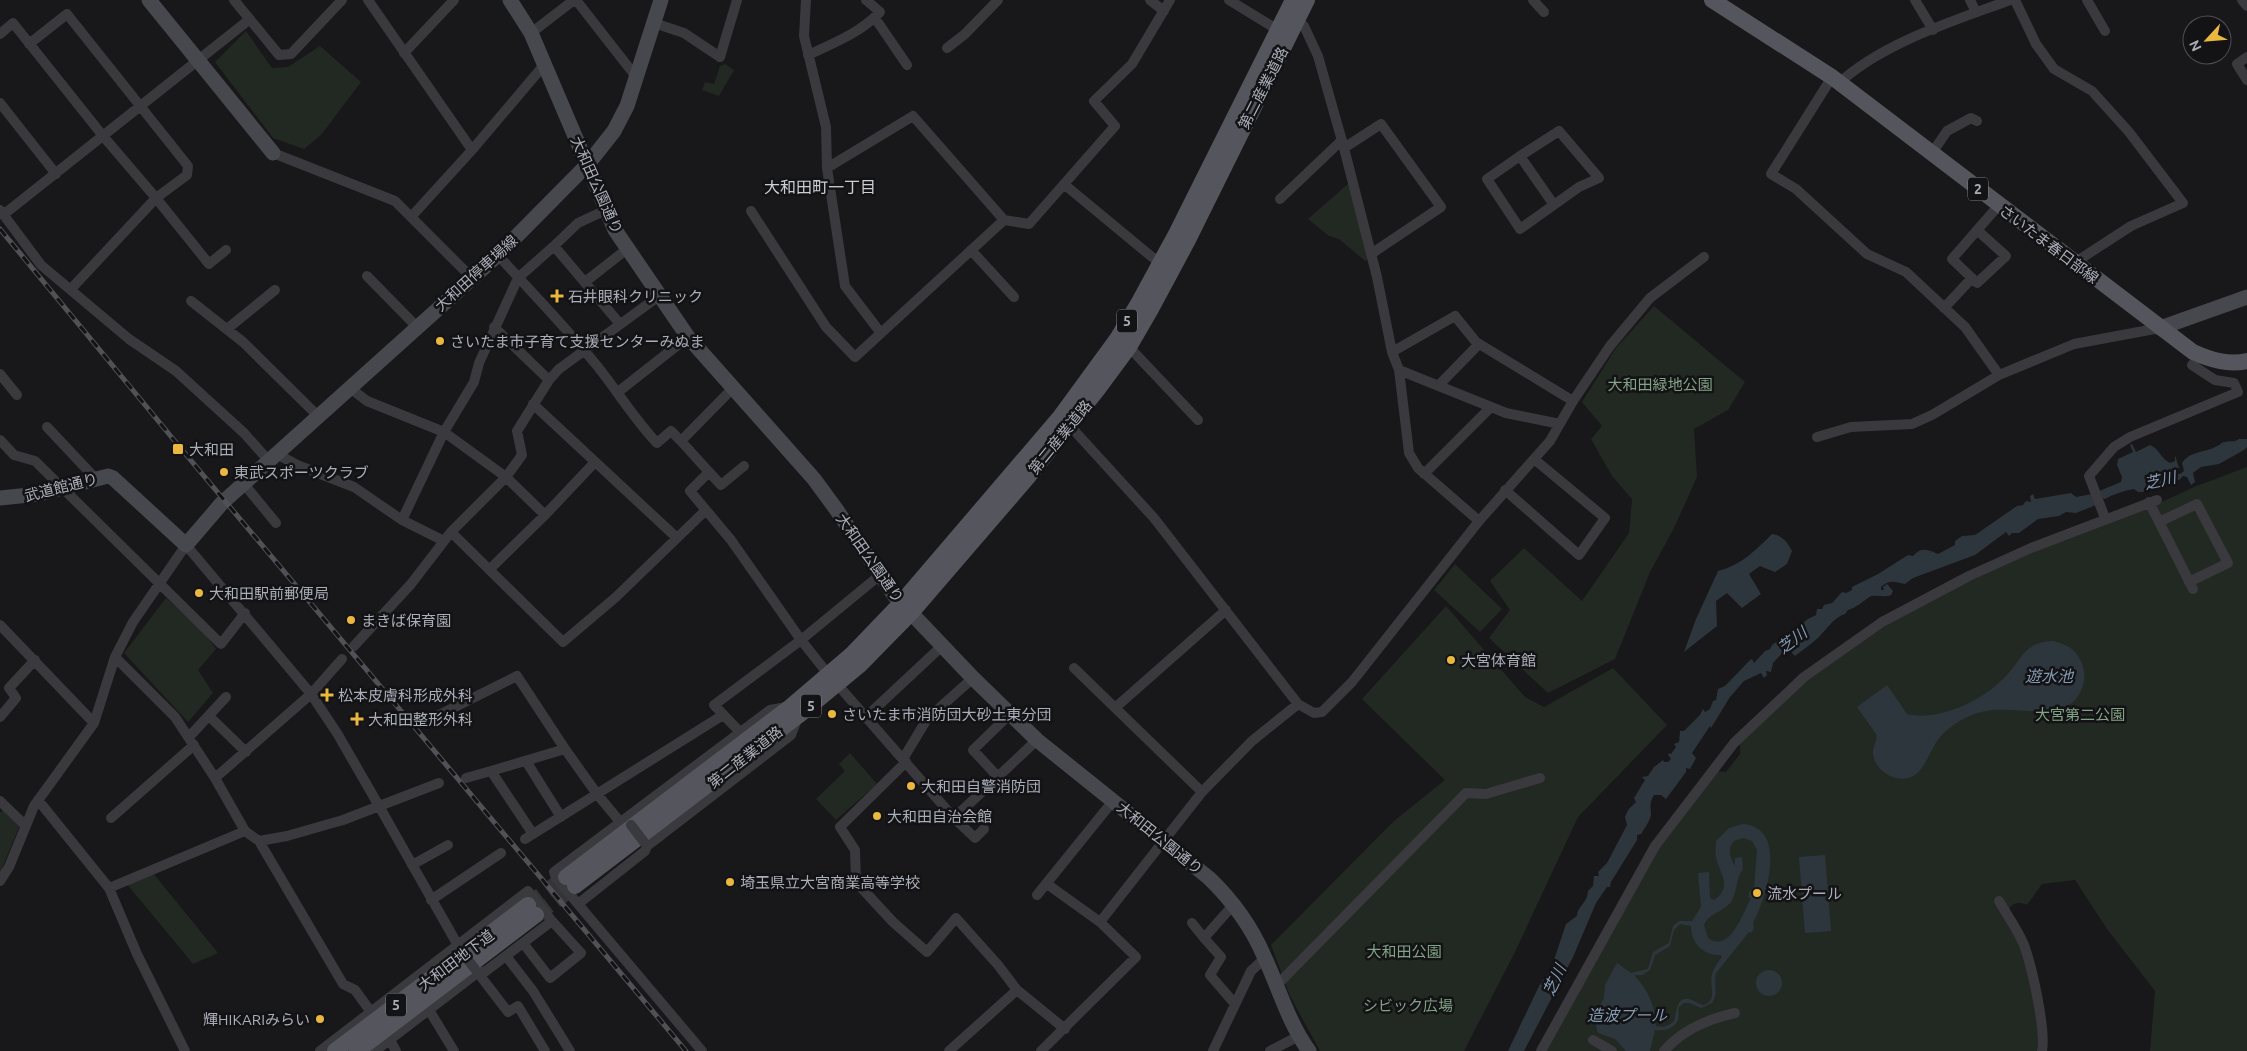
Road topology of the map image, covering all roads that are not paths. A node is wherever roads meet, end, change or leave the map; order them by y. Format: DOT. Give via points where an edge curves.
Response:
graph roads {
  1 [pos="149,0"];
  2 [pos="234,0"];
  3 [pos="342,0"];
  4 [pos="368,0"];
  5 [pos="454,0"];
  6 [pos="510,0"];
  7 [pos="575,0"];
  8 [pos="661,0"];
  9 [pos="738,0"];
  10 [pos="806,0"];
  11 [pos="866,0"];
  12 [pos="998,0"];
  13 [pos="1150,0"];
  14 [pos="1170,0"];
  15 [pos="1229,0"];
  16 [pos="1293,0"];
  17 [pos="1308,0"];
  18 [pos="1533,0"];
  19 [pos="1712,0"];
  20 [pos="1915,0"];
  21 [pos="1970,0"];
  22 [pos="2010,0"];
  23 [pos="2015,0"];
  24 [pos="2087,0"];
  25 [pos="2242,0"];
  26 [pos="2247,6"];
  27 [pos="1164,11"];
  28 [pos="1544,12"];
  29 [pos="1976,12"];
  30 [pos="874,18"];
  31 [pos="250,19"];
  32 [pos="654,23"];
  33 [pos="1289,27"];
  34 [pos="1933,30"];
  35 [pos="2105,31"];
  36 [pos="531,33"];
  37 [pos="0,34"];
  38 [pos="29,44"];
  39 [pos="947,48"];
  40 [pos="404,52"];
  41 [pos="808,55"];
  42 [pos="2247,57"];
  43 [pos="197,60"];
  44 [pos="544,65"];
  45 [pos="907,65"];
  46 [pos="637,78"];
  47 [pos="1836,80"];
  48 [pos="2247,80"];
  49 [pos="0,103"];
  50 [pos="140,105"];
  51 [pos="1977,121"];
  52 [pos="103,136"];
  53 [pos="1343,144"];
  54 [pos="472,150"];
  55 [pos="273,153"];
  56 [pos="1932,153"];
  57 [pos="1520,156"];
  58 [pos="588,164"];
  59 [pos="827,168"];
  60 [pos="56,174"];
  61 [pos="1064,185"];
  62 [pos="156,198"];
  63 [pos="1280,199"];
  64 [pos="1554,205"];
  65 [pos="1998,205"];
  66 [pos="606,210"];
  67 [pos="751,211"];
  68 [pos="2,212"];
  69 [pos="411,217"];
  70 [pos="1004,220"];
  71 [pos="1977,230"];
  72 [pos="554,246"];
  73 [pos="627,249"];
  74 [pos="226,250"];
  75 [pos="971,250"];
  76 [pos="1371,254"];
  77 [pos="498,255"];
  78 [pos="1704,257"];
  79 [pos="2074,263"];
  80 [pos="1167,266"];
  81 [pos="367,276"];
  82 [pos="472,278"];
  83 [pos="518,278"];
  84 [pos="1972,278"];
  85 [pos="585,282"];
  86 [pos="71,290"];
  87 [pos="275,290"];
  88 [pos="659,296"];
  89 [pos="1014,297"];
  90 [pos="2247,297"];
  91 [pos="191,300"];
  92 [pos="1944,308"];
  93 [pos="620,324"];
  94 [pos="417,327"];
  95 [pos="494,327"];
  96 [pos="2160,328"];
  97 [pos="227,329"];
  98 [pos="880,332"];
  99 [pos="688,336"];
  100 [pos="1480,344"];
  101 [pos="1128,347"];
  102 [pos="584,350"];
  103 [pos="1392,352"];
  104 [pos="2200,355"];
  105 [pos="2247,361"];
  106 [pos="1399,370"];
  107 [pos="0,374"];
  108 [pos="1998,375"];
  109 [pos="549,380"];
  110 [pos="1438,386"];
  111 [pos="350,388"];
  112 [pos="733,388"];
  113 [pos="618,392"];
  114 [pos="16,395"];
  115 [pos="1573,401"];
  116 [pos="533,404"];
  117 [pos="1490,407"];
  118 [pos="318,416"];
  119 [pos="1198,420"];
  120 [pos="1560,424"];
  121 [pos="1070,426"];
  122 [pos="47,427"];
  123 [pos="444,432"];
  124 [pos="1817,437"];
  125 [pos="0,440"];
  126 [pos="681,441"];
  127 [pos="273,458"];
  128 [pos="1534,459"];
  129 [pos="595,462"];
  130 [pos="744,466"];
  131 [pos="709,472"];
  132 [pos="1424,474"];
  133 [pos="506,477"];
  134 [pos="94,478"];
  135 [pos="244,484"];
  136 [pos="60,488"];
  137 [pos="1505,490"];
  138 [pos="0,498"];
  139 [pos="705,511"];
  140 [pos="545,515"];
  141 [pos="2105,518"];
  142 [pos="402,520"];
  143 [pos="1479,521"];
  144 [pos="2159,522"];
  145 [pos="276,523"];
  146 [pos="451,532"];
  147 [pos="677,538"];
  148 [pos="444,541"];
  149 [pos="186,544"];
  150 [pos="490,569"];
  151 [pos="880,575"];
  152 [pos="158,584"];
  153 [pos="906,608"];
  154 [pos="1226,610"];
  155 [pos="245,613"];
  156 [pos="0,625"];
  157 [pos="801,640"];
  158 [pos="354,646"];
  159 [pos="942,646"];
  160 [pos="115,657"];
  161 [pos="342,659"];
  162 [pos="35,660"];
  163 [pos="1074,668"];
  164 [pos="973,678"];
  165 [pos="833,679"];
  166 [pos="311,694"];
  167 [pos="226,697"];
  168 [pos="1298,704"];
  169 [pos="1116,707"];
  170 [pos="794,712"];
  171 [pos="723,715"];
  172 [pos="1009,715"];
  173 [pos="209,716"];
  174 [pos="0,717"];
  175 [pos="866,717"];
  176 [pos="433,718"];
  177 [pos="94,723"];
  178 [pos="740,732"];
  179 [pos="1037,740"];
  180 [pos="192,741"];
  181 [pos="565,749"];
  182 [pos="246,752"];
  183 [pos="904,760"];
  184 [pos="526,762"];
  185 [pos="492,771"];
  186 [pos="998,777"];
  187 [pos="215,778"];
  188 [pos="466,778"];
  189 [pos="1540,778"];
  190 [pos="438,783"];
  191 [pos="1202,792"];
  192 [pos="597,794"];
  193 [pos="38,800"];
  194 [pos="0,801"];
  195 [pos="1113,801"];
  196 [pos="379,806"];
  197 [pos="561,817"];
  198 [pos="111,818"];
  199 [pos="954,818"];
  200 [pos="626,823"];
  201 [pos="26,826"];
  202 [pos="984,829"];
  203 [pos="245,831"];
  204 [pos="259,840"];
  205 [pos="1163,840"];
  206 [pos="645,844"];
  207 [pos="448,845"];
  208 [pos="501,853"];
  209 [pos="412,865"];
  210 [pos="0,881"];
  211 [pos="571,882"];
  212 [pos="1047,884"];
  213 [pos="109,888"];
  214 [pos="1038,895"];
  215 [pos="431,900"];
  216 [pos="1999,901"];
  217 [pos="578,904"];
  218 [pos="1234,904"];
  219 [pos="552,921"];
  220 [pos="1100,922"];
  221 [pos="1192,923"];
  222 [pos="1204,938"];
  223 [pos="524,943"];
  224 [pos="459,948"];
  225 [pos="506,956"];
  226 [pos="1265,958"];
  227 [pos="474,969"];
  228 [pos="1276,986"];
  229 [pos="1017,990"];
  230 [pos="1235,1004"];
  231 [pos="429,1010"];
  232 [pos="371,1012"];
  233 [pos="1735,1014"];
  234 [pos="1065,1029"];
  235 [pos="1299,1036"];
  236 [pos="390,1040"];
  237 [pos="1593,1040"];
  238 [pos="185,1051"];
  239 [pos="320,1051"];
  240 [pos="335,1051"];
  241 [pos="357,1051"];
  242 [pos="375,1051"];
  243 [pos="396,1051"];
  244 [pos="454,1051"];
  245 [pos="545,1051"];
  246 [pos="570,1051"];
  247 [pos="702,1051"];
  248 [pos="949,1051"];
  249 [pos="1041,1051"];
  250 [pos="1213,1051"];
  251 [pos="1270,1051"];
  252 [pos="1308,1051"];
  253 [pos="1541,1051"];
  254 [pos="1612,1051"];
  255 [pos="1664,1051"];
  256 [pos="2042,1051"];
  1 -- 43 [label="street"];
  2 -- 31 [label="street"];
  3 -- 31 [label="street" via="291,54 279,55"];
  4 -- 40 [label="street"];
  5 -- 40 [label="street"];
  6 -- 36 [label="street, 大和田公園通り"];
  7 -- 36 [label="street"];
  7 -- 46 [label="street"];
  8 -- 32 [label="street, 大和田停車場線"];
  9 -- 32 [label="street" via="720,57 684,33"];
  10 -- 41 [label="street" via="804,36"];
  11 -- 30 [label="street" via="880,12"];
  12 -- 39 [label="street"];
  13 -- 27 [label="street"];
  14 -- 27 [label="street"];
  15 -- 33 [label="street"];
  16 -- 33 [label="main road, 第二産業道路 / 5"];
  17 -- 33 [label="main road, 第二産業道路 / 5"];
  18 -- 28 [label="street"];
  19 -- 47 [label="main road, さいたま春日部線 / 2"];
  20 -- 34 [label="street"];
  21 -- 29 [label="street"];
  22 -- 29 [label="street"];
  23 -- 79 [label="street" via="2036,44 2054,69 2092,91 2183,203 2131,226"];
  24 -- 35 [label="street"];
  25 -- 26 [label="street"];
  27 -- 61 [label="street" via="1132,64 1094,101 1115,126"];
  29 -- 34 [label="street"];
  30 -- 41 [label="street" via="851,35"];
  30 -- 45 [label="street"];
  31 -- 43 [label="street"];
  32 -- 46 [label="street, 大和田停車場線"];
  33 -- 53 [label="street" via="1304,26 1318,56"];
  33 -- 80 [label="main road, 第二産業道路 / 5"];
  34 -- 47 [label="street"];
  36 -- 44 [label="street, 大和田公園通り"];
  37 -- 38 [label="street" via="13,23"];
  38 -- 50 [label="street" via="67,14"];
  38 -- 52 [label="street"];
  40 -- 54 [label="street"];
  41 -- 59 [label="street" via="826,127"];
  42 -- 48 [label="street" via="2237,64"];
  43 -- 50 [label="street"];
  43 -- 55 [label="street"];
  44 -- 54 [label="street"];
  44 -- 58 [label="street, 大和田公園通り"];
  46 -- 58 [label="street, 大和田停車場線" via="614,131"];
  47 -- 56 [label="main road, さいたま春日部線 / 2"];
  47 -- 92 [label="street" via="1771,174 1796,190 1867,254 1906,272"];
  49 -- 60 [label="street"];
  50 -- 52 [label="street"];
  50 -- 62 [label="street" via="188,166 187,175"];
  51 -- 56 [label="street" via="1971,118 1948,131"];
  52 -- 60 [label="street"];
  52 -- 62 [label="street"];
  53 -- 63 [label="street"];
  53 -- 76 [label="street"];
  53 -- 76 [label="street" via="1381,124 1441,207"];
  54 -- 69 [label="street"];
  55 -- 69 [label="street" via="395,201"];
  56 -- 65 [label="main road, さいたま春日部線 / 2"];
  57 -- 64 [label="street"];
  57 -- 64 [label="street" via="1486,179 1520,229"];
  57 -- 64 [label="street" via="1559,131 1599,178 1579,187"];
  58 -- 66 [label="street, 大和田公園通り"];
  58 -- 77 [label="street, 大和田停車場線"];
  59 -- 70 [label="street" via="913,116"];
  59 -- 98 [label="street" via="845,286"];
  60 -- 68 [label="street"];
  61 -- 70 [label="street" via="1029,224"];
  61 -- 80 [label="street"];
  62 -- 74 [label="street" via="209,264"];
  62 -- 86 [label="street"];
  65 -- 71 [label="street"];
  65 -- 79 [label="main road, さいたま春日部線 / 2"];
  66 -- 72 [label="street" via="578,223"];
  66 -- 73 [label="street, 大和田公園通り"];
  67 -- 98 [label="street" via="826,327 854,357"];
  68 -- 86 [label="street" via="41,265"];
  69 -- 82 [label="street"];
  70 -- 75 [label="street"];
  71 -- 84 [label="street" via="1952,259"];
  71 -- 84 [label="street" via="2006,256 1977,283"];
  72 -- 83 [label="street"];
  72 -- 85 [label="street"];
  73 -- 85 [label="street"];
  73 -- 88 [label="street, 大和田公園通り"];
  75 -- 89 [label="street"];
  75 -- 98 [label="street"];
  76 -- 103 [label="street"];
  77 -- 82 [label="street, 大和田停車場線"];
  77 -- 83 [label="street"];
  78 -- 115 [label="street" via="1650,298 1610,346"];
  79 -- 96 [label="main road, さいたま春日部線 / 2"];
  80 -- 101 [label="main road, 第二産業道路 / 5"];
  80 -- 153 [label="main road, 第二産業道路 / 5" via="1076,396"];
  81 -- 94 [label="street"];
  82 -- 94 [label="street, 大和田停車場線"];
  83 -- 95 [label="street"];
  83 -- 102 [label="street"];
  84 -- 92 [label="street"];
  85 -- 93 [label="street"];
  86 -- 127 [label="street" via="129,339 176,371"];
  87 -- 97 [label="street"];
  88 -- 93 [label="street"];
  88 -- 99 [label="street, 大和田公園通り"];
  90 -- 96 [label="street"];
  91 -- 97 [label="street"];
  92 -- 108 [label="street" via="1965,328"];
  93 -- 102 [label="street"];
  94 -- 111 [label="street, 大和田停車場線"];
  95 -- 109 [label="street"];
  95 -- 123 [label="street" via="474,382"];
  96 -- 104 [label="main road, さいたま春日部線 / 2"];
  96 -- 108 [label="street" via="2074,344"];
  97 -- 118 [label="street"];
  99 -- 112 [label="street, 大和田公園通り"];
  99 -- 113 [label="street"];
  100 -- 103 [label="street" via="1455,316"];
  100 -- 110 [label="street"];
  100 -- 115 [label="street"];
  101 -- 119 [label="street"];
  101 -- 121 [label="main road, 第二産業道路 / 5"];
  102 -- 109 [label="street"];
  102 -- 113 [label="street"];
  103 -- 106 [label="street"];
  104 -- 105 [label="main road, さいたま春日部線 / 2" via="2221,362"];
  104 -- 141 [label="street" via="2192,365 2214,380 2234,383 2238,392 2130,437 2114,447 2088,476"];
  106 -- 110 [label="street"];
  106 -- 132 [label="street" via="1409,453"];
  107 -- 114 [label="street"];
  108 -- 124 [label="street" via="1912,424 1851,427"];
  109 -- 116 [label="street"];
  110 -- 117 [label="street"];
  111 -- 118 [label="street, 大和田停車場線"];
  111 -- 123 [label="street" via="367,402"];
  112 -- 126 [label="street"];
  112 -- 151 [label="street, 大和田公園通り" via="814,479"];
  113 -- 126 [label="street" via="642,428 657,443 671,431"];
  115 -- 120 [label="street"];
  116 -- 129 [label="street"];
  116 -- 133 [label="street" via="517,430 522,455"];
  117 -- 120 [label="street"];
  117 -- 132 [label="street"];
  118 -- 127 [label="street, 大和田停車場線"];
  120 -- 128 [label="street"];
  121 -- 153 [label="main road, 第二産業道路 / 5"];
  121 -- 154 [label="street" via="1154,518"];
  122 -- 134 [label="street"];
  123 -- 133 [label="street"];
  123 -- 142 [label="street"];
  125 -- 136 [label="street" via="14,455 35,461"];
  126 -- 131 [label="street"];
  127 -- 135 [label="street, 大和田停車場線"];
  127 -- 142 [label="street" via="354,487"];
  128 -- 137 [label="street"];
  128 -- 137 [label="street" via="1605,518 1579,555"];
  129 -- 140 [label="street"];
  129 -- 147 [label="street"];
  130 -- 131 [label="street" via="721,485"];
  131 -- 139 [label="street" via="690,491"];
  132 -- 143 [label="street"];
  133 -- 140 [label="street"];
  133 -- 146 [label="street"];
  134 -- 136 [label="street, 武道館通り"];
  134 -- 149 [label="street, 武道館通り" via="113,478"];
  135 -- 145 [label="street"];
  135 -- 149 [label="street, 大和田停車場線"];
  136 -- 138 [label="street, 武道館通り" via="23,497"];
  136 -- 152 [label="street"];
  137 -- 143 [label="street"];
  139 -- 147 [label="street"];
  139 -- 157 [label="street" via="754,571"];
  140 -- 150 [label="street"];
  141 -- 144 [label="street" via="2153,501"];
  141 -- 253 [label="street" via="1968,576 1882,622 1812,671 1734,743 1655,846"];
  142 -- 148 [label="street"];
  143 -- 168 [label="street" via="1352,682 1322,712 1314,713"];
  144 -- 144 [label="street" via="2191,586 2228,563 2197,504"];
  146 -- 148 [label="street"];
  146 -- 150 [label="street"];
  147 -- 150 [label="street" via="562,642"];
  148 -- 158 [label="street" via="411,584"];
  149 -- 152 [label="street"];
  149 -- 155 [label="street"];
  151 -- 153 [label="street, 大和田公園通り"];
  151 -- 157 [label="street"];
  152 -- 155 [label="street" via="221,644"];
  152 -- 160 [label="street"];
  153 -- 159 [label="street, 大和田公園通り"];
  153 -- 165 [label="main road, 第二産業道路 / 5" via="877,630"];
  154 -- 168 [label="street"];
  154 -- 169 [label="street"];
  155 -- 166 [label="street"];
  156 -- 162 [label="street"];
  157 -- 165 [label="street"];
  157 -- 171 [label="street" via="714,706"];
  159 -- 164 [label="street, 大和田公園通り"];
  159 -- 175 [label="street"];
  160 -- 177 [label="street"];
  160 -- 180 [label="street" via="175,717"];
  161 -- 166 [label="street"];
  162 -- 174 [label="street" via="9,688 16,698"];
  162 -- 177 [label="street"];
  163 -- 169 [label="street"];
  164 -- 172 [label="street, 大和田公園通り"];
  164 -- 183 [label="street" via="927,719"];
  165 -- 170 [label="main road, 第二産業道路 / 5"];
  165 -- 175 [label="street"];
  166 -- 182 [label="street"];
  166 -- 196 [label="street"];
  167 -- 173 [label="street"];
  168 -- 191 [label="street" via="1252,742"];
  169 -- 191 [label="street"];
  170 -- 178 [label="street" via="770,710"];
  170 -- 206 [label="street" via="791,735"];
  170 -- 211 [label="main road, 第二産業道路 / 5"];
  171 -- 178 [label="street"];
  171 -- 192 [label="street"];
  172 -- 179 [label="street, 大和田公園通り"];
  172 -- 186 [label="street" via="973,750"];
  173 -- 180 [label="street"];
  173 -- 182 [label="street"];
  175 -- 183 [label="street"];
  176 -- 181 [label="street" via="517,676"];
  177 -- 193 [label="street"];
  178 -- 200 [label="street"];
  179 -- 186 [label="street"];
  179 -- 195 [label="street, 大和田公園通り"];
  180 -- 187 [label="street"];
  180 -- 198 [label="street"];
  181 -- 184 [label="street"];
  181 -- 192 [label="street"];
  182 -- 187 [label="street"];
  183 -- 199 [label="street"];
  183 -- 229 [label="street" via="840,826 855,850 856,882 892,922 927,952 956,918"];
  184 -- 185 [label="street"];
  184 -- 197 [label="street"];
  185 -- 188 [label="street"];
  185 -- 197 [label="street" via="529,837"];
  186 -- 199 [label="street"];
  187 -- 203 [label="street"];
  189 -- 228 [label="street" via="1486,794 1466,793"];
  190 -- 196 [label="street"];
  191 -- 205 [label="street"];
  192 -- 197 [label="street"];
  192 -- 200 [label="street"];
  193 -- 201 [label="street"];
  193 -- 213 [label="street"];
  194 -- 201 [label="street"];
  195 -- 205 [label="street, 大和田公園通り"];
  195 -- 212 [label="street"];
  196 -- 204 [label="street" via="334,823"];
  196 -- 209 [label="street"];
  199 -- 202 [label="street" via="975,838"];
  200 -- 206 [label="street, bridge"];
  200 -- 217 [label="street" via="554,872"];
  201 -- 210 [label="street"];
  203 -- 204 [label="street"];
  203 -- 213 [label="street"];
  204 -- 232 [label="street" via="343,984 355,990"];
  205 -- 218 [label="street, 大和田公園通り" via="1209,878"];
  205 -- 220 [label="street"];
  206 -- 217 [label="street" via="645,851"];
  207 -- 209 [label="street"];
  208 -- 215 [label="street"];
  209 -- 215 [label="street"];
  212 -- 214 [label="street"];
  212 -- 220 [label="street"];
  213 -- 238 [label="street" via="137,954"];
  215 -- 224 [label="street"];
  216 -- 256 [label="street" via="2024,944 2039,1010"];
  217 -- 247 [label="street"];
  218 -- 222 [label="street"];
  218 -- 226 [label="street, 大和田公園通り"];
  219 -- 223 [label="street"];
  219 -- 223 [label="street" via="581,953 550,978"];
  219 -- 224 [label="street" via="528,891"];
  220 -- 234 [label="street" via="1136,956"];
  221 -- 222 [label="street"];
  222 -- 230 [label="street" via="1221,957 1210,975"];
  223 -- 225 [label="street"];
  224 -- 227 [label="street, bridge"];
  224 -- 232 [label="street"];
  225 -- 227 [label="street" via="486,971"];
  225 -- 246 [label="street" via="533,991"];
  226 -- 228 [label="street, 大和田公園通り"];
  226 -- 230 [label="street" via="1251,971"];
  227 -- 231 [label="street"];
  227 -- 240 [label="main road, 大和田地下道 / 5" via="532,910"];
  227 -- 241 [label="main road, 大和田地下道 / 5"];
  227 -- 245 [label="street" via="508,1012 518,1006"];
  228 -- 235 [label="street, 大和田公園通り"];
  229 -- 234 [label="street"];
  229 -- 248 [label="street"];
  230 -- 250 [label="street"];
  231 -- 236 [label="street"];
  231 -- 244 [label="street"];
  232 -- 239 [label="street"];
  233 -- 255 [label="street" via="1694,1028"];
  234 -- 249 [label="street"];
  235 -- 251 [label="street"];
  235 -- 252 [label="street, 大和田公園通り"];
  236 -- 242 [label="street"];
  236 -- 243 [label="street"];
  237 -- 254 [label="street"];
}
